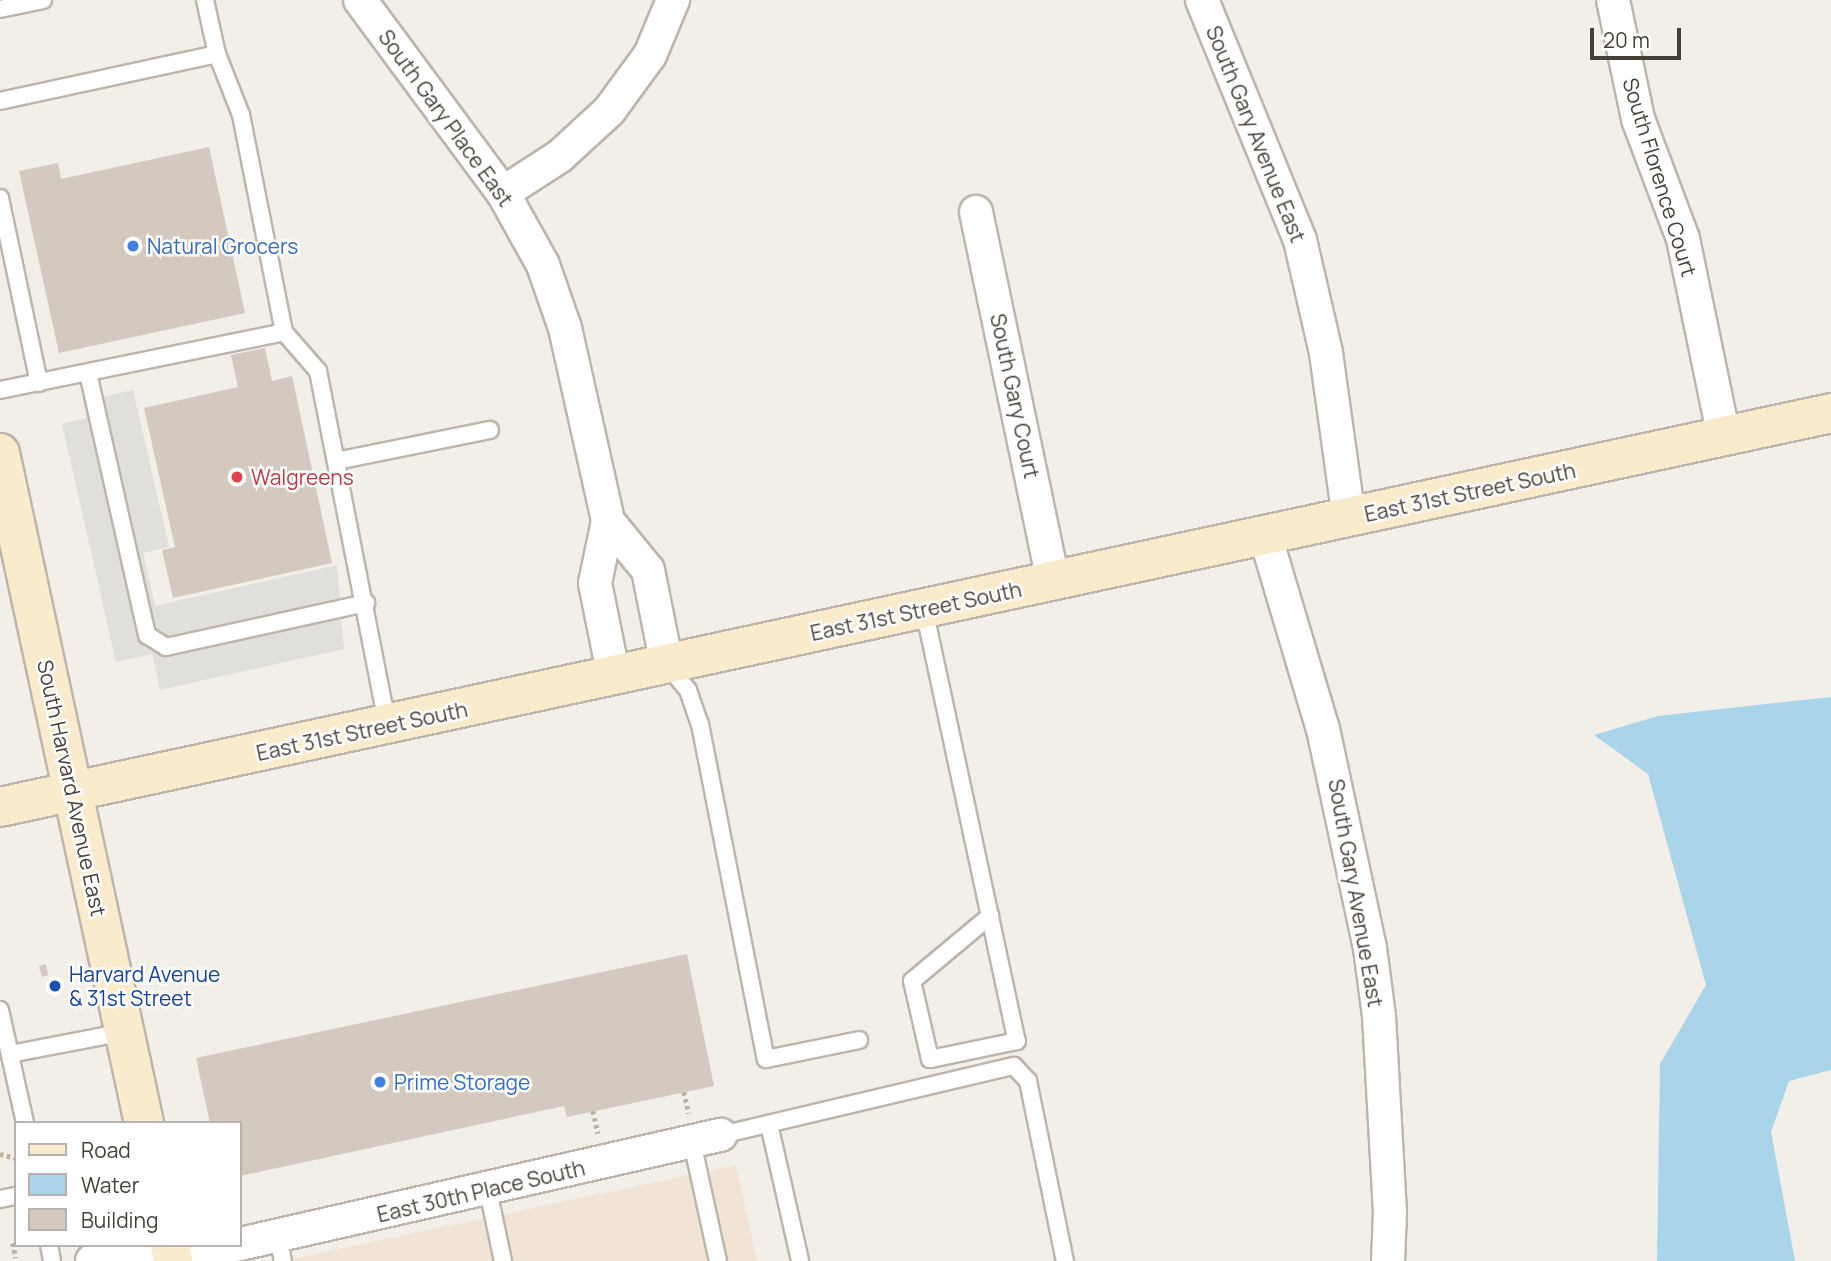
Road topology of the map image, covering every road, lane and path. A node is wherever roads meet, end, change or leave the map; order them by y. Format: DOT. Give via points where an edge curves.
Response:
graph roads {
  1 [pos="43,0"];
  2 [pos="205,0"];
  3 [pos="360,0"];
  4 [pos="673,0"];
  5 [pos="1202,0"];
  6 [pos="1613,0"];
  7 [pos="0,9"];
  8 [pos="217,54"];
  9 [pos="0,101"];
  10 [pos="503,193"];
  11 [pos="0,198"];
  12 [pos="976,212"];
  13 [pos="284,332"];
  14 [pos="88,373"];
  15 [pos="39,383"];
  16 [pos="0,390"];
  17 [pos="1831,413"];
  18 [pos="490,430"];
  19 [pos="1724,437"];
  20 [pos="0,453"];
  21 [pos="336,461"];
  22 [pos="1349,518"];
  23 [pos="608,521"];
  24 [pos="1265,536"];
  25 [pos="1053,581"];
  26 [pos="366,603"];
  27 [pos="923,609"];
  28 [pos="667,665"];
  29 [pos="614,677"];
  30 [pos="387,726"];
  31 [pos="73,792"];
  32 [pos="0,807"];
  33 [pos="989,916"];
  34 [pos="0,1010"];
  35 [pos="124,1032"];
  36 [pos="859,1041"];
  37 [pos="10,1054"];
  38 [pos="593,1111"];
  39 [pos="25,1121"];
  40 [pos="144,1121"];
  41 [pos="769,1124"];
  42 [pos="707,1139"];
  43 [pos="600,1144"];
  44 [pos="488,1190"];
  45 [pos="13,1242"];
  46 [pos="242,1244"];
  47 [pos="216,1247"];
  48 [pos="280,1248"];
  49 [pos="171,1252"];
  50 [pos="16,1258"];
  51 [pos="92,1261"];
  52 [pos="503,1261"];
  53 [pos="718,1261"];
  54 [pos="800,1261"];
  55 [pos="1065,1261"];
  56 [pos="1388,1261"];
  1 -- 7 [label="lane"];
  2 -- 8 [label="lane"];
  3 -- 10 [label="street, South Gary Place East"];
  4 -- 10 [label="street" via="650,55 609,111 560,156"];
  5 -- 22 [label="street, South Gary Avenue East" via="1300,240 1326,354"];
  6 -- 19 [label="street, South Florence Court" via="1638,120 1683,239"];
  8 -- 9 [label="lane"];
  8 -- 13 [label="lane" via="241,115"];
  10 -- 23 [label="street, South Gary Place East" via="543,265 565,328"];
  11 -- 15 [label="lane"];
  12 -- 25 [label="street, South Gary Court"];
  13 -- 14 [label="lane"];
  13 -- 21 [label="lane" via="318,371"];
  14 -- 15 [label="lane"];
  14 -- 26 [label="lane" via="147,635 166,647"];
  15 -- 16 [label="lane"];
  17 -- 19 [label="main road, East 31st Street South"];
  18 -- 21 [label="lane"];
  19 -- 22 [label="main road, East 31st Street South"];
  20 -- 31 [label="main road, South Harvard Avenue East"];
  21 -- 26 [label="lane"];
  22 -- 24 [label="main road, East 31st Street South"];
  23 -- 28 [label="street, South Gary Place East" via="648,570"];
  23 -- 29 [label="street, South Gary Place East" via="595,583"];
  24 -- 25 [label="main road, East 31st Street South"];
  24 -- 56 [label="street, South Gary Avenue East" via="1323,729 1370,948 1390,1212"];
  25 -- 27 [label="main road, East 31st Street South"];
  26 -- 30 [label="lane"];
  27 -- 28 [label="main road, East 31st Street South"];
  27 -- 33 [label="lane"];
  28 -- 29 [label="main road, East 31st Street South"];
  28 -- 36 [label="lane" via="688,690 700,724 766,1059"];
  29 -- 30 [label="main road, East 31st Street South"];
  30 -- 31 [label="main road, East 31st Street South"];
  31 -- 32 [label="main road, East 31st Street South"];
  31 -- 35 [label="main road, South Harvard Avenue East"];
  33 -- 33 [label="lane" via="1017,1041 930,1059 912,981"];
  34 -- 37 [label="lane"];
  35 -- 37 [label="lane"];
  35 -- 40 [label="main road, South Harvard Avenue East"];
  37 -- 39 [label="lane"];
  38 -- 43 [label="path"];
  41 -- 42 [label="lane"];
  41 -- 54 [label="lane"];
  41 -- 55 [label="lane" via="1014,1066 1028,1081"];
  42 -- 44 [label="street, East 30th Place South"];
  42 -- 53 [label="lane"];
  44 -- 48 [label="street, East 30th Place South"];
  44 -- 52 [label="lane"];
  45 -- 50 [label="path"];
  46 -- 48 [label="street, East 30th Place South"];
  47 -- 49 [label="street"];
  49 -- 51 [label="street"];
}
